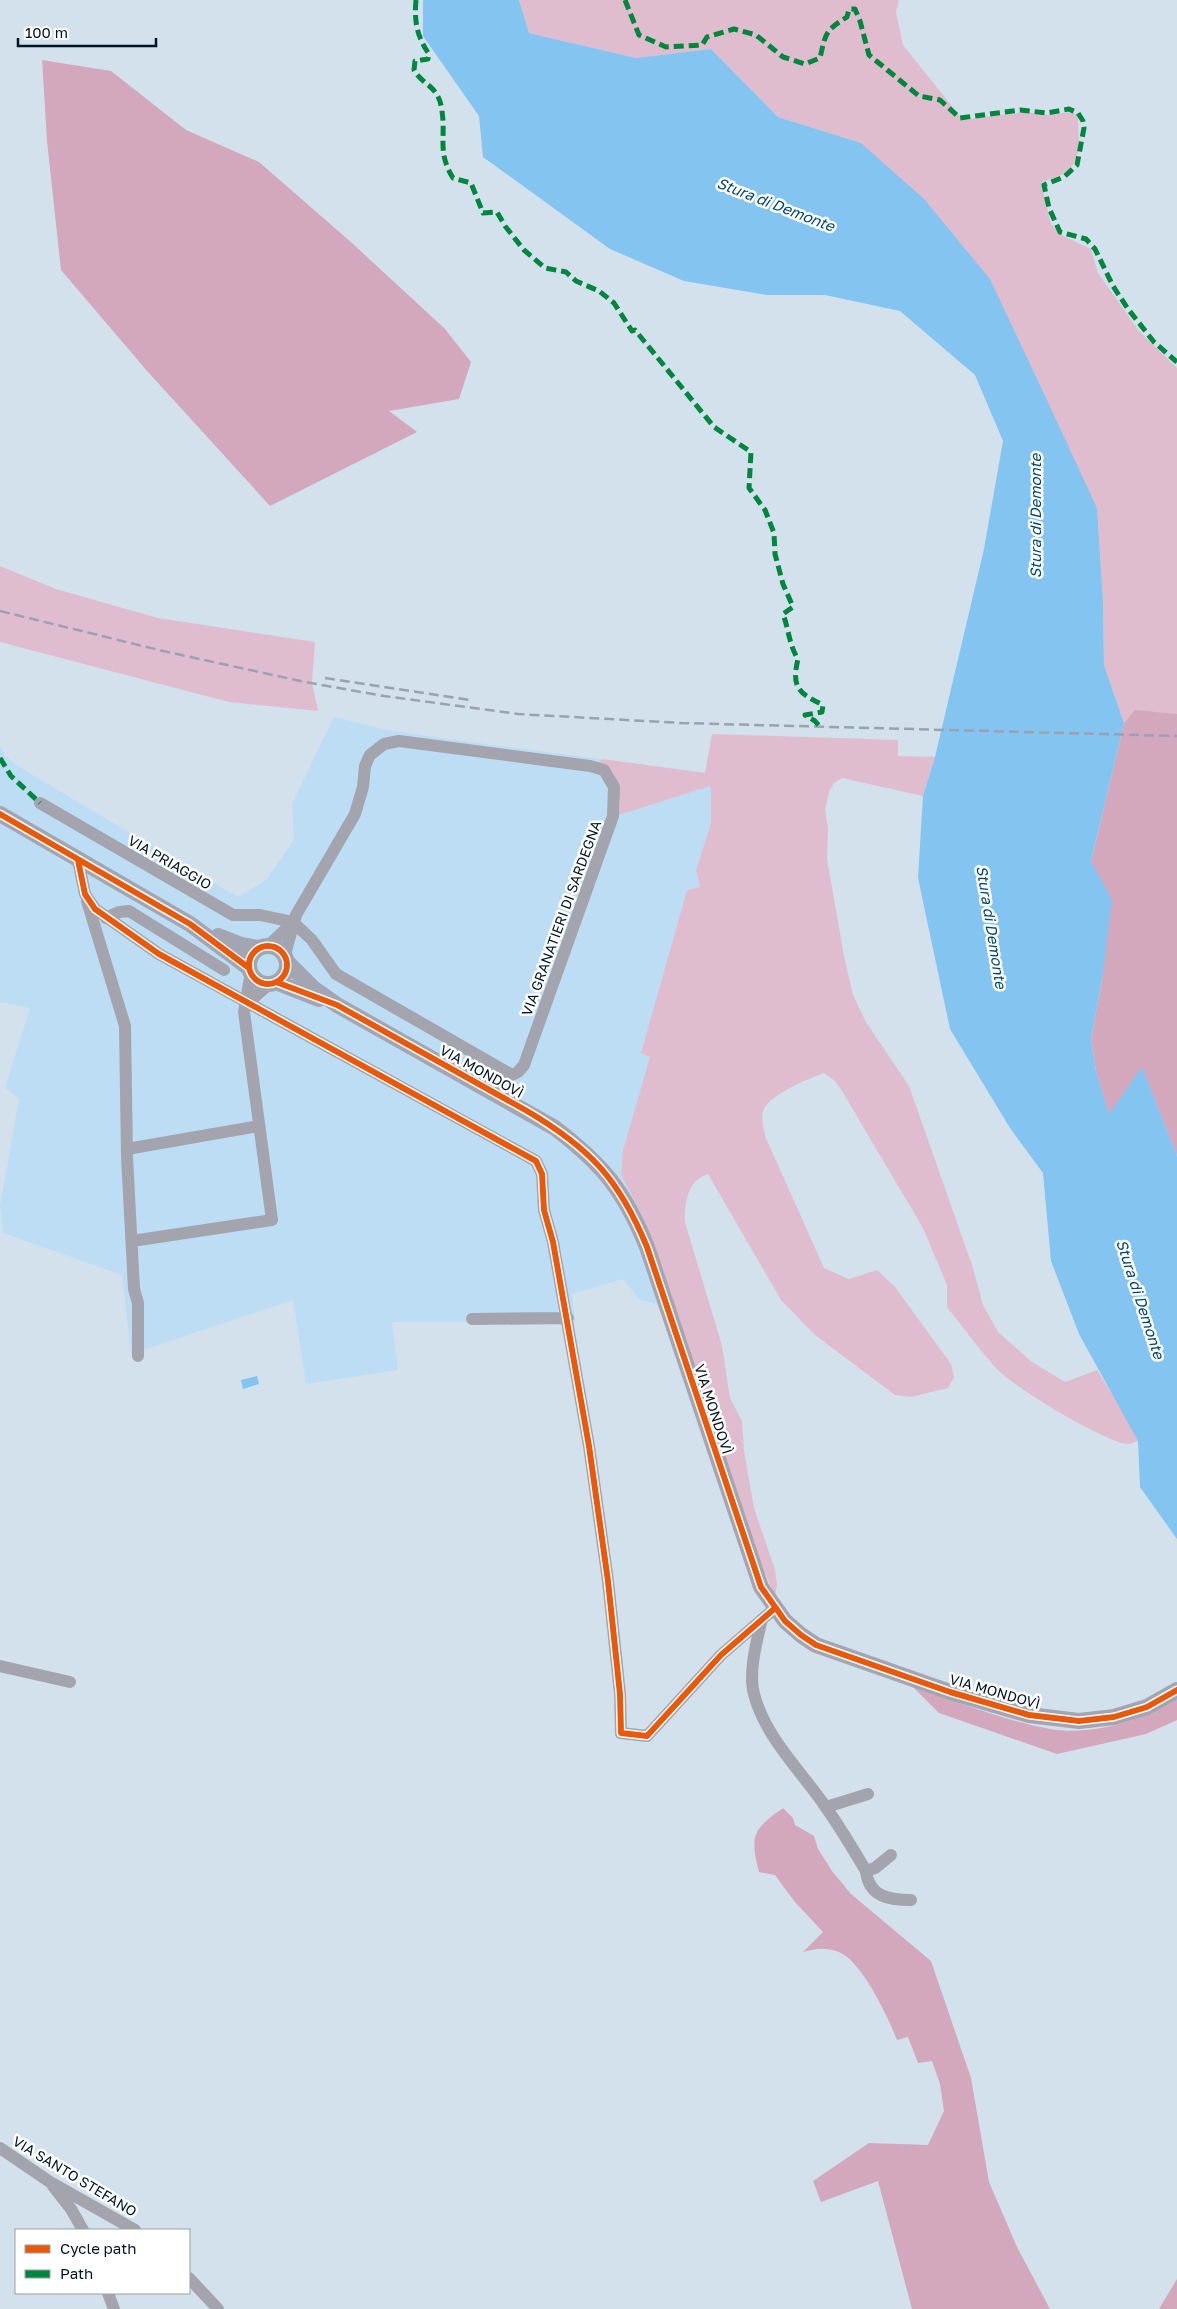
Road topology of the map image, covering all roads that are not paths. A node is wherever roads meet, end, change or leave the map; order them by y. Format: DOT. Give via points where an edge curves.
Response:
graph roads {
  1 [pos="40,803"];
  2 [pos="0,814"];
  3 [pos="78,860"];
  4 [pos="85,894"];
  5 [pos="106,918"];
  6 [pos="293,922"];
  7 [pos="190,924"];
  8 [pos="263,947"];
  9 [pos="286,959"];
  10 [pos="224,970"];
  11 [pos="250,970"];
  12 [pos="273,983"];
  13 [pos="247,1004"];
  14 [pos="337,1005"];
  15 [pos="260,1126"];
  16 [pos="127,1149"];
  17 [pos="132,1241"];
  18 [pos="472,1318"];
  19 [pos="568,1318"];
  20 [pos="138,1356"];
  21 [pos="768,1614"];
  22 [pos="0,1666"];
  23 [pos="70,1682"];
  24 [pos="1177,1690"];
  25 [pos="868,1794"];
  26 [pos="826,1807"];
  27 [pos="891,1855"];
  28 [pos="866,1871"];
  29 [pos="911,1900"];
  30 [pos="0,2148"];
  31 [pos="50,2182"];
  32 [pos="82,2229"];
  33 [pos="133,2229"];
  34 [pos="190,2279"];
  35 [pos="108,2294"];
  36 [pos="114,2309"];
  37 [pos="218,2309"];
  1 -- 6 [label="street, VIA PRIAGGIO" via="233,915 260,915"];
  2 -- 3 [label="main road"];
  3 -- 4 [label="street"];
  3 -- 7 [label="main road"];
  4 -- 5 [label="street"];
  4 -- 16 [label="street" via="125,1026"];
  5 -- 10 [label="street" via="129,912"];
  5 -- 13 [label="street" via="159,954"];
  6 -- 6 [label="street, VIA GRANATIERI DI SARDEGNA" via="312,940 336,974 512,1075 524,1065 532,1044 613,816 614,788 604,770 590,766 399,741 384,744 370,755 355,814"];
  6 -- 8 [label="street, VIA GRANATIERI DI SARDEGNA"];
  6 -- 9 [label="street, VIA GRANATIERI DI SARDEGNA"];
  7 -- 8 [label="main road" via="241,945"];
  7 -- 11 [label="main road"];
  8 -- 9 [label="main road" via="278,948"];
  8 -- 11 [label="main road" via="251,957"];
  9 -- 12 [label="main road" via="285,974"];
  9 -- 14 [label="main road, VIA MONDOVÌ" via="312,988"];
  11 -- 12 [label="main road" via="258,981"];
  11 -- 13 [label="street"];
  12 -- 13 [label="street"];
  12 -- 14 [label="main road, VIA MONDOVÌ"];
  13 -- 15 [label="street" via="244,1012"];
  13 -- 19 [label="street" via="536,1161 540,1167 544,1210"];
  14 -- 21 [label="main road, VIA MONDOVÌ" via="556,1128 605,1170 622,1193 647,1247"];
  15 -- 16 [label="street"];
  15 -- 17 [label="street" via="272,1220"];
  16 -- 17 [label="street"];
  17 -- 20 [label="street" via="134,1289 138,1303"];
  18 -- 19 [label="street"];
  19 -- 21 [label="street" via="608,1581 621,1733 647,1736 703,1674"];
  21 -- 24 [label="main road, VIA MONDOVÌ" via="836,1653 1029,1716 1079,1721 1114,1717 1147,1707"];
  21 -- 26 [label="street" via="755,1646 753,1694 778,1744"];
  22 -- 23 [label="street"];
  25 -- 26 [label="street"];
  26 -- 28 [label="street"];
  27 -- 28 [label="street"];
  28 -- 29 [label="street" via="868,1882 876,1892 891,1900"];
  30 -- 31 [label="street, VIA SANTO STEFANO"];
  31 -- 32 [label="street"];
  31 -- 33 [label="street, VIA SANTO STEFANO"];
  34 -- 37 [label="street"];
  35 -- 36 [label="street"];
}
